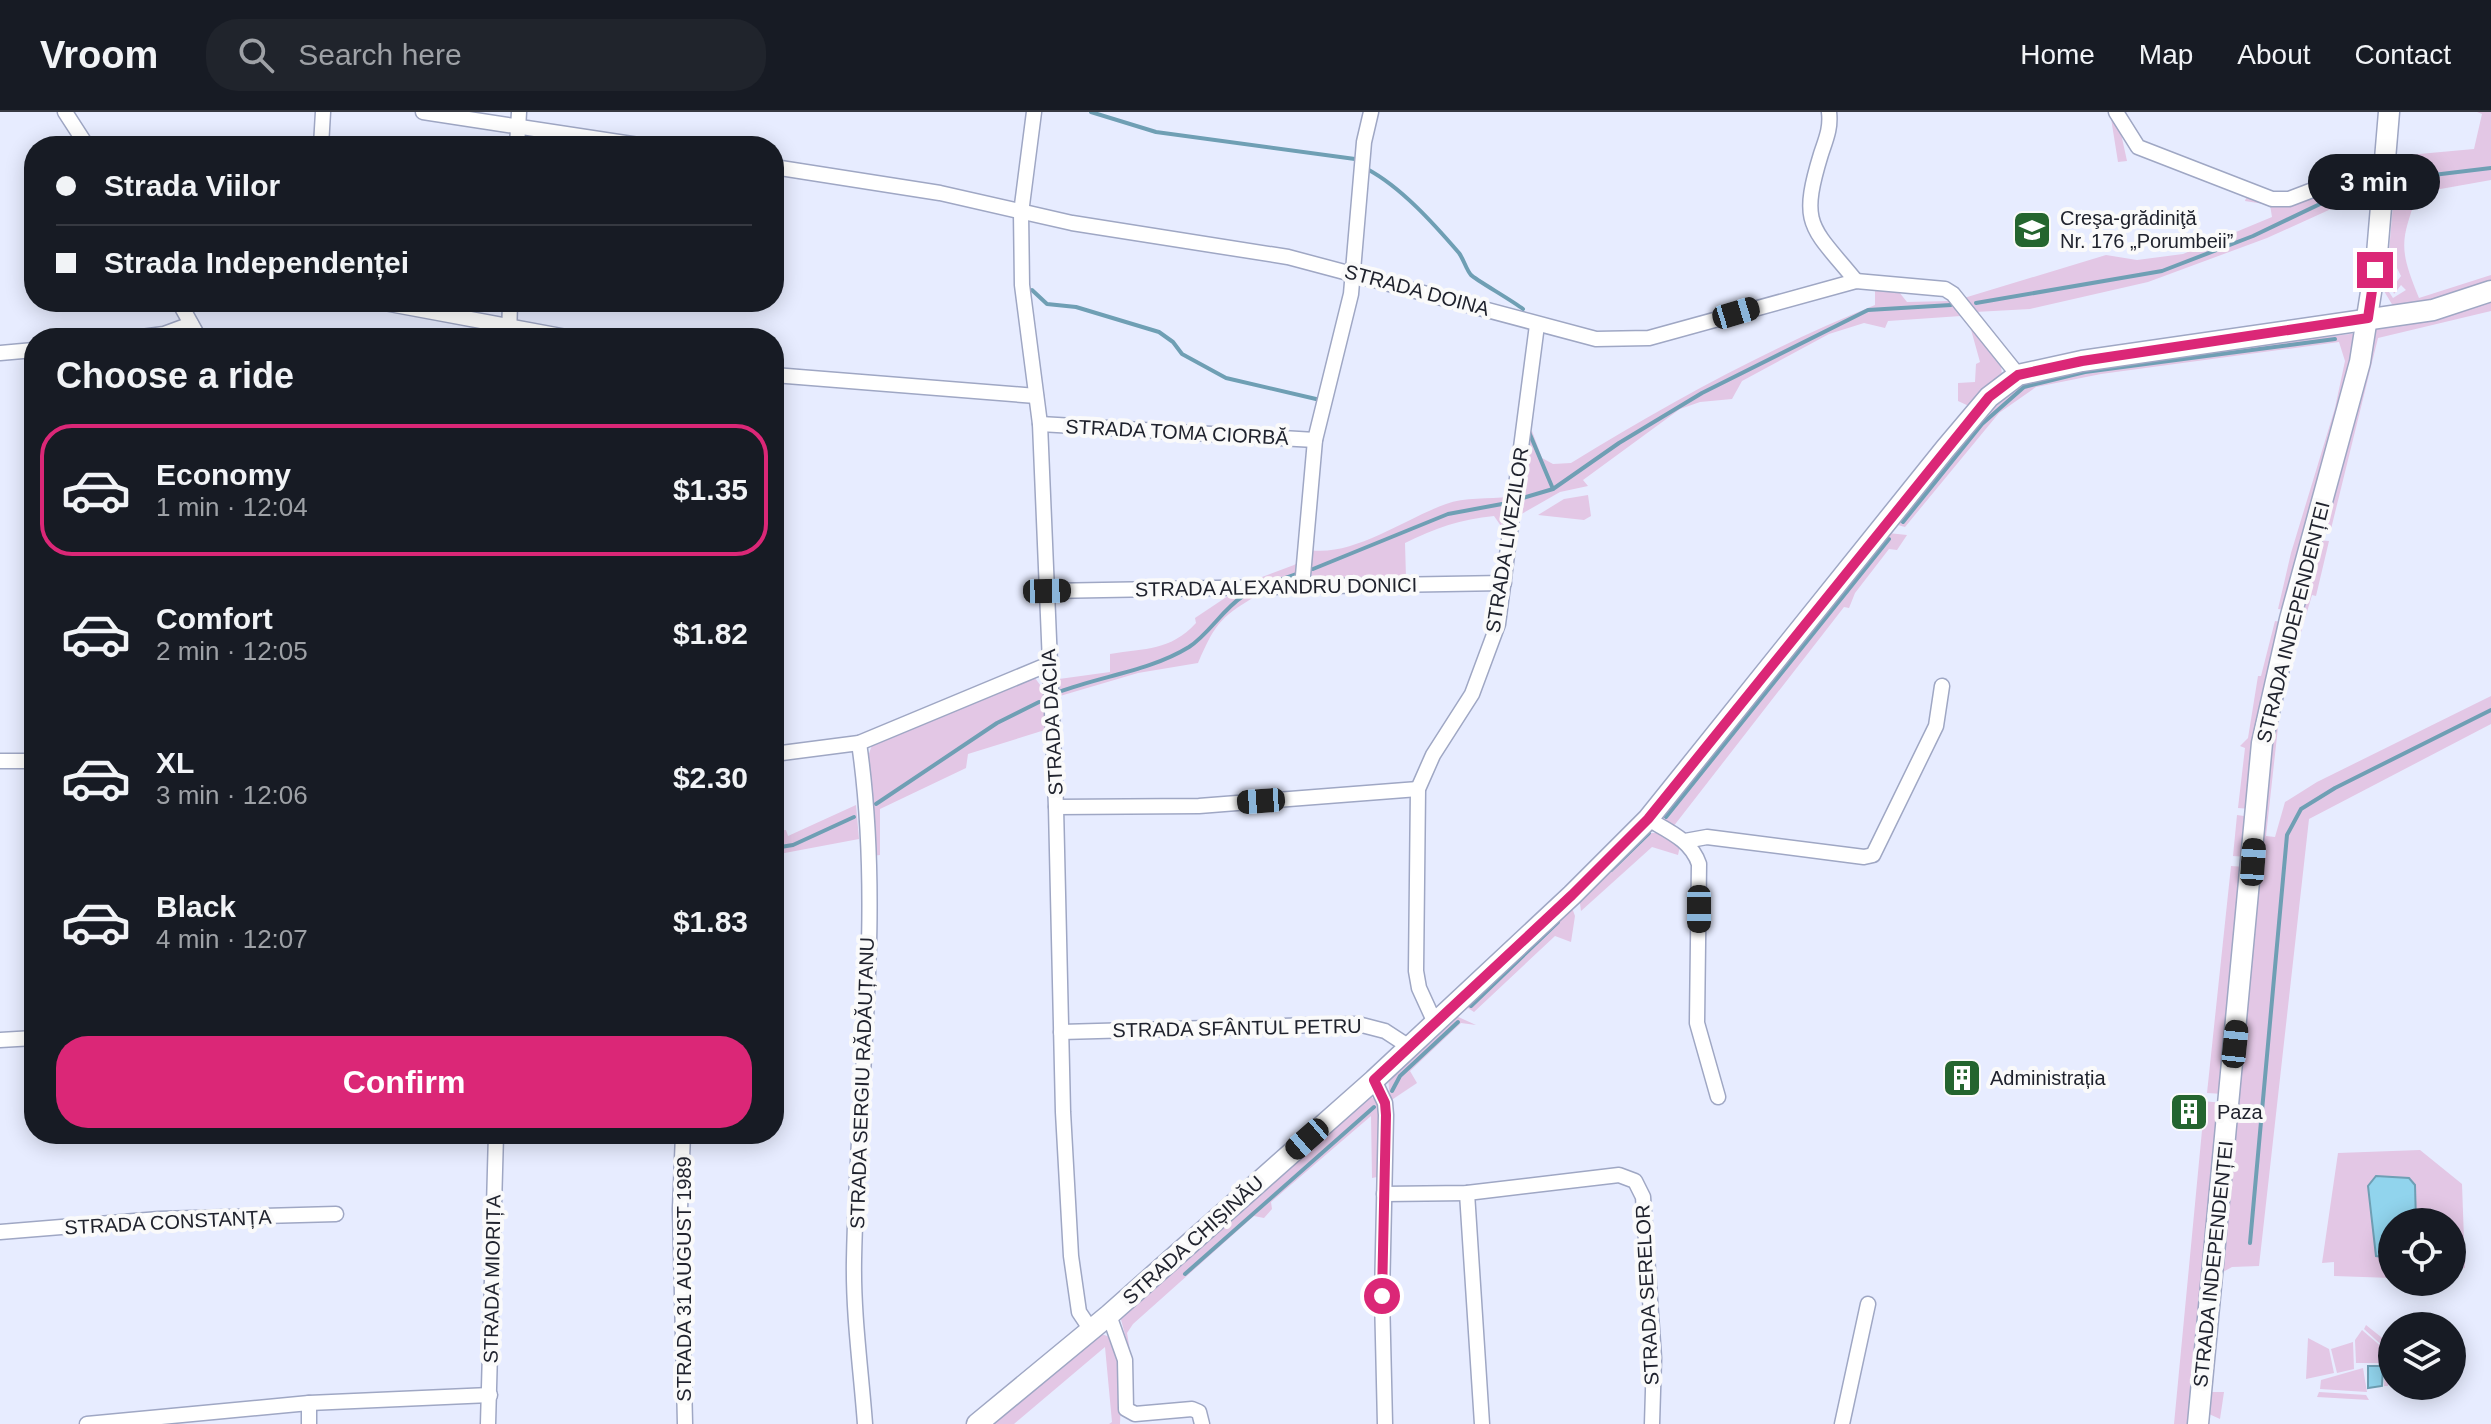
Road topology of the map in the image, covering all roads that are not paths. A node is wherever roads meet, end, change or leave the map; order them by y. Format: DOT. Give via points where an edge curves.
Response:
graph roads {
  1 [pos="65,112"];
  2 [pos="323,112"];
  3 [pos="423,112"];
  4 [pos="1034,112"];
  5 [pos="1371,112"];
  6 [pos="1829,112"];
  7 [pos="2116,112"];
  8 [pos="2389,112"];
  9 [pos="518,119"];
  10 [pos="81,136"];
  11 [pos="322,136"];
  12 [pos="598,136"];
  13 [pos="2386,162"];
  14 [pos="784,169"];
  15 [pos="1021,213"];
  16 [pos="1353,272"];
  17 [pos="1856,281"];
  18 [pos="2491,291"];
  19 [pos="184,312"];
  20 [pos="422,312"];
  21 [pos="2368,318"];
  22 [pos="191,324"];
  23 [pos="1537,325"];
  24 [pos="180,328"];
  25 [pos="193,328"];
  26 [pos="492,328"];
  27 [pos="24,351"];
  28 [pos="0,353"];
  29 [pos="2018,375"];
  30 [pos="784,376"];
  31 [pos="1036,396"];
  32 [pos="1040,424"];
  33 [pos="1315,440"];
  34 [pos="1504,583"];
  35 [pos="1302,587"];
  36 [pos="1047,591"];
  37 [pos="1049,664"];
  38 [pos="1942,686"];
  39 [pos="859,743"];
  40 [pos="784,753"];
  41 [pos="0,761"];
  42 [pos="24,761"];
  43 [pos="1418,789"];
  44 [pos="1056,807"];
  45 [pos="1648,819"];
  46 [pos="1685,841"];
  47 [pos="1435,1023"];
  48 [pos="1061,1032"];
  49 [pos="24,1039"];
  50 [pos="0,1040"];
  51 [pos="1408,1046"];
  52 [pos="1374,1080"];
  53 [pos="1718,1097"];
  54 [pos="496,1144"];
  55 [pos="683,1144"];
  56 [pos="1467,1193"];
  57 [pos="1384,1194"];
  58 [pos="336,1214"];
  59 [pos="0,1232"];
  60 [pos="1868,1304"];
  61 [pos="1109,1315"];
  62 [pos="1091,1330"];
  63 [pos="490,1395"];
  64 [pos="309,1403"];
  65 [pos="206,1418"];
  66 [pos="87,1424"];
  67 [pos="309,1424"];
  68 [pos="488,1424"];
  69 [pos="685,1424"];
  70 [pos="865,1424"];
  71 [pos="977,1424"];
  72 [pos="1202,1424"];
  73 [pos="1385,1424"];
  74 [pos="1482,1424"];
  75 [pos="1652,1424"];
  76 [pos="1842,1424"];
  77 [pos="2198,1424"];
  1 -- 10 [label="street"];
  2 -- 11 [label="street"];
  3 -- 9 [label="street"];
  4 -- 15 [label="street, STRADA DACIA"];
  5 -- 16 [label="street, STRADA TOMA CIORBĂ"];
  6 -- 17 [label="street" via="1809,212 1817,232"];
  7 -- 13 [label="street" via="2138,147 2272,199 2289,199"];
  8 -- 13 [label="street, STRADA INDEPENDENȚEI"];
  9 -- 12 [label="street"];
  13 -- 21 [label="street, STRADA INDEPENDENȚEI"];
  14 -- 15 [label="street, STRADA DOINA" via="940,193"];
  15 -- 16 [label="street, STRADA DOINA"];
  15 -- 31 [label="street, STRADA DACIA" via="1022,285"];
  16 -- 23 [label="street, STRADA DOINA"];
  16 -- 33 [label="street, STRADA TOMA CIORBĂ"];
  17 -- 23 [label="street, STRADA DOINA" via="1649,338 1596,339"];
  17 -- 29 [label="street, STRADA DOINA" via="1945,289"];
  18 -- 21 [label="street, STRADA CHIȘINĂU" via="2433,310"];
  19 -- 22 [label="street"];
  20 -- 26 [label="street"];
  21 -- 29 [label="street, STRADA CHIȘINĂU"];
  21 -- 77 [label="street, STRADA INDEPENDENȚEI" via="2262,743"];
  22 -- 24 [label="street"];
  22 -- 25 [label="street"];
  23 -- 34 [label="street, STRADA LIVEZILOR"];
  27 -- 28 [label="street"];
  29 -- 45 [label="street, STRADA CHIȘINĂU" via="1989,397 1945,449"];
  30 -- 31 [label="street"];
  31 -- 32 [label="street, STRADA DACIA"];
  32 -- 33 [label="street, STRADA TOMA CIORBĂ"];
  32 -- 36 [label="street, STRADA DACIA"];
  33 -- 35 [label="street, STRADA TOMA CIORBĂ"];
  34 -- 35 [label="street, STRADA ALEXANDRU DONICI"];
  34 -- 43 [label="street, STRADA LIVEZILOR" via="1486,662"];
  35 -- 36 [label="street, STRADA ALEXANDRU DONICI"];
  36 -- 37 [label="street, STRADA DACIA"];
  37 -- 39 [label="street"];
  37 -- 44 [label="street, STRADA DACIA"];
  38 -- 46 [label="street" via="1936,726 1878,849 1864,857 1707,837"];
  39 -- 40 [label="street"];
  39 -- 70 [label="street, STRADA SERGIU RĂDĂUȚANU" via="869,883 854,1263"];
  41 -- 42 [label="street"];
  43 -- 44 [label="street" via="1163,807"];
  43 -- 47 [label="street, STRADA LIVEZILOR" via="1416,971"];
  44 -- 48 [label="street, STRADA DACIA"];
  45 -- 46 [label="street"];
  45 -- 47 [label="street, STRADA CHIȘINĂU"];
  46 -- 53 [label="street" via="1699,864 1697,1023"];
  47 -- 51 [label="street, STRADA CHIȘINĂU"];
  48 -- 51 [label="street, STRADA SFÂNTUL PETRU" via="1358,1024 1385,1031"];
  48 -- 62 [label="street, STRADA DACIA" via="1071,1256 1079,1312"];
  49 -- 50 [label="street"];
  51 -- 52 [label="street, STRADA CHIȘINĂU"];
  52 -- 57 [label="street" via="1385,1103"];
  52 -- 61 [label="street, STRADA CHIȘINĂU"];
  54 -- 63 [label="street, STRADA MIORIȚA"];
  55 -- 69 [label="street, STRADA 31 AUGUST 1989"];
  56 -- 57 [label="street, STRADA SERELOR"];
  56 -- 74 [label="street"];
  56 -- 75 [label="street, STRADA SERELOR" via="1619,1175 1635,1181 1643,1197 1654,1358"];
  57 -- 73 [label="street"];
  58 -- 59 [label="street, STRADA CONSTANȚA" via="159,1219"];
  60 -- 76 [label="street"];
  61 -- 62 [label="street, STRADA CHIȘINĂU"];
  61 -- 72 [label="street" via="1125,1360 1126,1409 1135,1414 1192,1409 1199,1412"];
  62 -- 71 [label="street, STRADA CHIȘINĂU"];
  63 -- 64 [label="street"];
  63 -- 68 [label="street, STRADA MIORIȚA"];
  64 -- 65 [label="street"];
  64 -- 67 [label="street"];
  65 -- 66 [label="street"];
}
